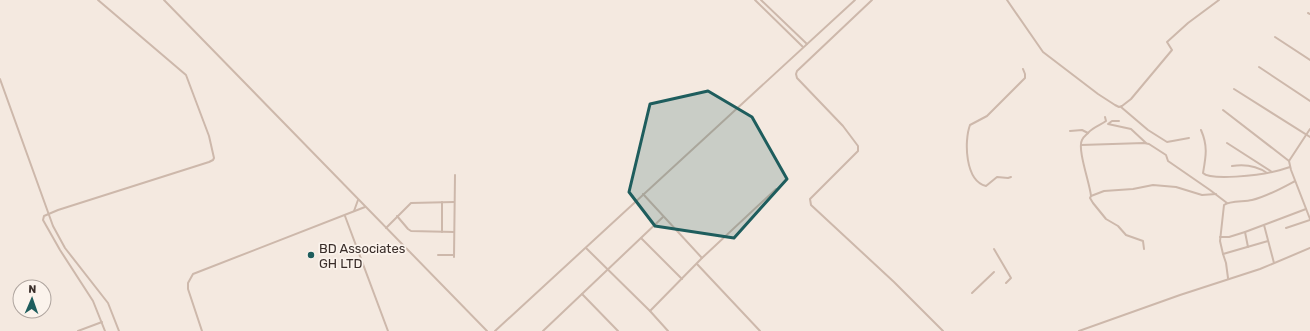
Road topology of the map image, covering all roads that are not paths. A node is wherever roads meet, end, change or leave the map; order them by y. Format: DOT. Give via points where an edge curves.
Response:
graph roads {
  1 [pos="98,0"];
  2 [pos="164,0"];
  3 [pos="755,0"];
  4 [pos="761,0"];
  5 [pos="855,0"];
  6 [pos="872,0"];
  7 [pos="1007,0"];
  8 [pos="1218,0"];
  9 [pos="1275,37"];
  10 [pos="807,44"];
  11 [pos="803,47"];
  12 [pos="1310,60"];
  13 [pos="1259,67"];
  14 [pos="1023,69"];
  15 [pos="0,79"];
  16 [pos="1234,89"];
  17 [pos="1310,101"];
  18 [pos="1121,107"];
  19 [pos="1223,110"];
  20 [pos="1105,117"];
  21 [pos="1119,121"];
  22 [pos="1310,129"];
  23 [pos="1070,130"];
  24 [pos="1201,130"];
  25 [pos="1088,133"];
  26 [pos="1306,135"];
  27 [pos="1310,137"];
  28 [pos="1189,138"];
  29 [pos="1228,143"];
  30 [pos="1146,144"];
  31 [pos="1080,145"];
  32 [pos="1289,160"];
  33 [pos="1258,163"];
  34 [pos="1232,166"];
  35 [pos="1258,167"];
  36 [pos="1290,167"];
  37 [pos="1272,172"];
  38 [pos="1267,173"];
  39 [pos="455,175"];
  40 [pos="1011,177"];
  41 [pos="1295,181"];
  42 [pos="776,189"];
  43 [pos="643,194"];
  44 [pos="1216,194"];
  45 [pos="1091,196"];
  46 [pos="358,200"];
  47 [pos="442,202"];
  48 [pos="454,202"];
  49 [pos="1227,203"];
  50 [pos="365,207"];
  51 [pos="1306,209"];
  52 [pos="354,211"];
  53 [pos="1309,213"];
  54 [pos="48,214"];
  55 [pos="345,216"];
  56 [pos="397,216"];
  57 [pos="663,217"];
  58 [pos="1310,219"];
  59 [pos="1264,226"];
  60 [pos="386,228"];
  61 [pos="1286,228"];
  62 [pos="442,232"];
  63 [pos="454,232"];
  64 [pos="1244,232"];
  65 [pos="1220,237"];
  66 [pos="641,238"];
  67 [pos="1268,241"];
  68 [pos="1248,247"];
  69 [pos="586,248"];
  70 [pos="1310,248"];
  71 [pos="994,249"];
  72 [pos="1144,249"];
  73 [pos="438,254"];
  74 [pos="1223,254"];
  75 [pos="702,258"];
  76 [pos="1274,263"];
  77 [pos="697,264"];
  78 [pos="608,269"];
  79 [pos="994,272"];
  80 [pos="1228,278"];
  81 [pos="682,279"];
  82 [pos="1006,284"];
  83 [pos="972,293"];
  84 [pos="582,294"];
  85 [pos="650,311"];
  86 [pos="102,322"];
  87 [pos="78,331"];
  88 [pos="105,331"];
  89 [pos="119,331"];
  90 [pos="202,331"];
  91 [pos="388,331"];
  92 [pos="487,331"];
  93 [pos="495,331"];
  94 [pos="543,331"];
  95 [pos="618,331"];
  96 [pos="668,331"];
  97 [pos="760,331"];
  98 [pos="943,331"];
  99 [pos="1079,331"];
  1 -- 54 [label="street" via="186,75 209,136 214,158 209,162"];
  2 -- 46 [label="street"];
  3 -- 11 [label="street"];
  4 -- 10 [label="street"];
  5 -- 10 [label="street"];
  6 -- 98 [label="street" via="796,74 843,126 859,149 810,199 810,202"];
  7 -- 18 [label="street" via="1043,52 1115,106"];
  8 -- 18 [label="street" via="1167,42 1172,50 1131,99"];
  9 -- 12 [label="street"];
  10 -- 11 [label="street"];
  11 -- 43 [label="street"];
  13 -- 17 [label="street"];
  14 -- 40 [label="street" via="1025,78 987,116 970,125 966,145 971,171 977,181 986,186 997,177"];
  15 -- 54 [label="street"];
  16 -- 26 [label="street"];
  18 -- 28 [label="street" via="1167,142"];
  19 -- 32 [label="street"];
  20 -- 25 [label="street" via="1106,120"];
  21 -- 30 [label="street" via="1108,124 1131,129"];
  22 -- 26 [label="street"];
  23 -- 25 [label="street"];
  24 -- 38 [label="street" via="1206,153 1204,175 1223,177"];
  25 -- 31 [label="street"];
  26 -- 27 [label="street"];
  26 -- 32 [label="street"];
  29 -- 33 [label="street"];
  30 -- 31 [label="street"];
  30 -- 44 [label="street" via="1166,155 1168,161"];
  31 -- 45 [label="street"];
  32 -- 36 [label="street"];
  33 -- 35 [label="street"];
  33 -- 37 [label="street"];
  34 -- 35 [label="street"];
  35 -- 38 [label="street"];
  36 -- 37 [label="street"];
  36 -- 41 [label="street"];
  37 -- 38 [label="street"];
  39 -- 48 [label="street"];
  41 -- 49 [label="street" via="1263,197"];
  41 -- 51 [label="street"];
  42 -- 75 [label="street"];
  43 -- 57 [label="street"];
  43 -- 69 [label="street"];
  44 -- 45 [label="street" via="1202,196 1176,187 1153,185 1104,191"];
  44 -- 49 [label="street"];
  45 -- 72 [label="street" via="1093,203 1106,219 1118,226 1126,235 1143,241"];
  46 -- 50 [label="street"];
  46 -- 52 [label="street"];
  47 -- 48 [label="street"];
  47 -- 56 [label="street" via="411,203"];
  47 -- 62 [label="street"];
  48 -- 63 [label="street"];
  49 -- 65 [label="street" via="1224,205"];
  50 -- 52 [label="street"];
  50 -- 60 [label="street"];
  51 -- 53 [label="street"];
  51 -- 59 [label="street"];
  52 -- 55 [label="street"];
  53 -- 58 [label="street"];
  54 -- 86 [label="street" via="43,220 93,301"];
  54 -- 89 [label="street" via="65,248 108,303"];
  55 -- 90 [label="street" via="193,274 188,290"];
  55 -- 91 [label="street"];
  56 -- 60 [label="street"];
  56 -- 62 [label="street" via="411,231"];
  57 -- 66 [label="street"];
  57 -- 75 [label="street"];
  58 -- 61 [label="street"];
  59 -- 64 [label="street"];
  59 -- 67 [label="street"];
  60 -- 92 [label="street"];
  62 -- 63 [label="street"];
  63 -- 73 [label="street" via="454,256"];
  64 -- 65 [label="street"];
  64 -- 68 [label="street"];
  65 -- 74 [label="street"];
  66 -- 78 [label="street"];
  66 -- 81 [label="street"];
  67 -- 68 [label="street"];
  67 -- 76 [label="street"];
  68 -- 74 [label="street"];
  69 -- 78 [label="street"];
  69 -- 93 [label="street"];
  70 -- 76 [label="street"];
  71 -- 82 [label="street" via="1011,278"];
  74 -- 80 [label="street"];
  75 -- 77 [label="street"];
  76 -- 80 [label="street"];
  77 -- 81 [label="street"];
  77 -- 97 [label="street"];
  78 -- 84 [label="street"];
  78 -- 85 [label="street"];
  79 -- 83 [label="street"];
  80 -- 99 [label="street"];
  81 -- 85 [label="street"];
  84 -- 94 [label="street"];
  84 -- 95 [label="street"];
  85 -- 96 [label="street"];
  86 -- 87 [label="street"];
  86 -- 88 [label="street"];
}
